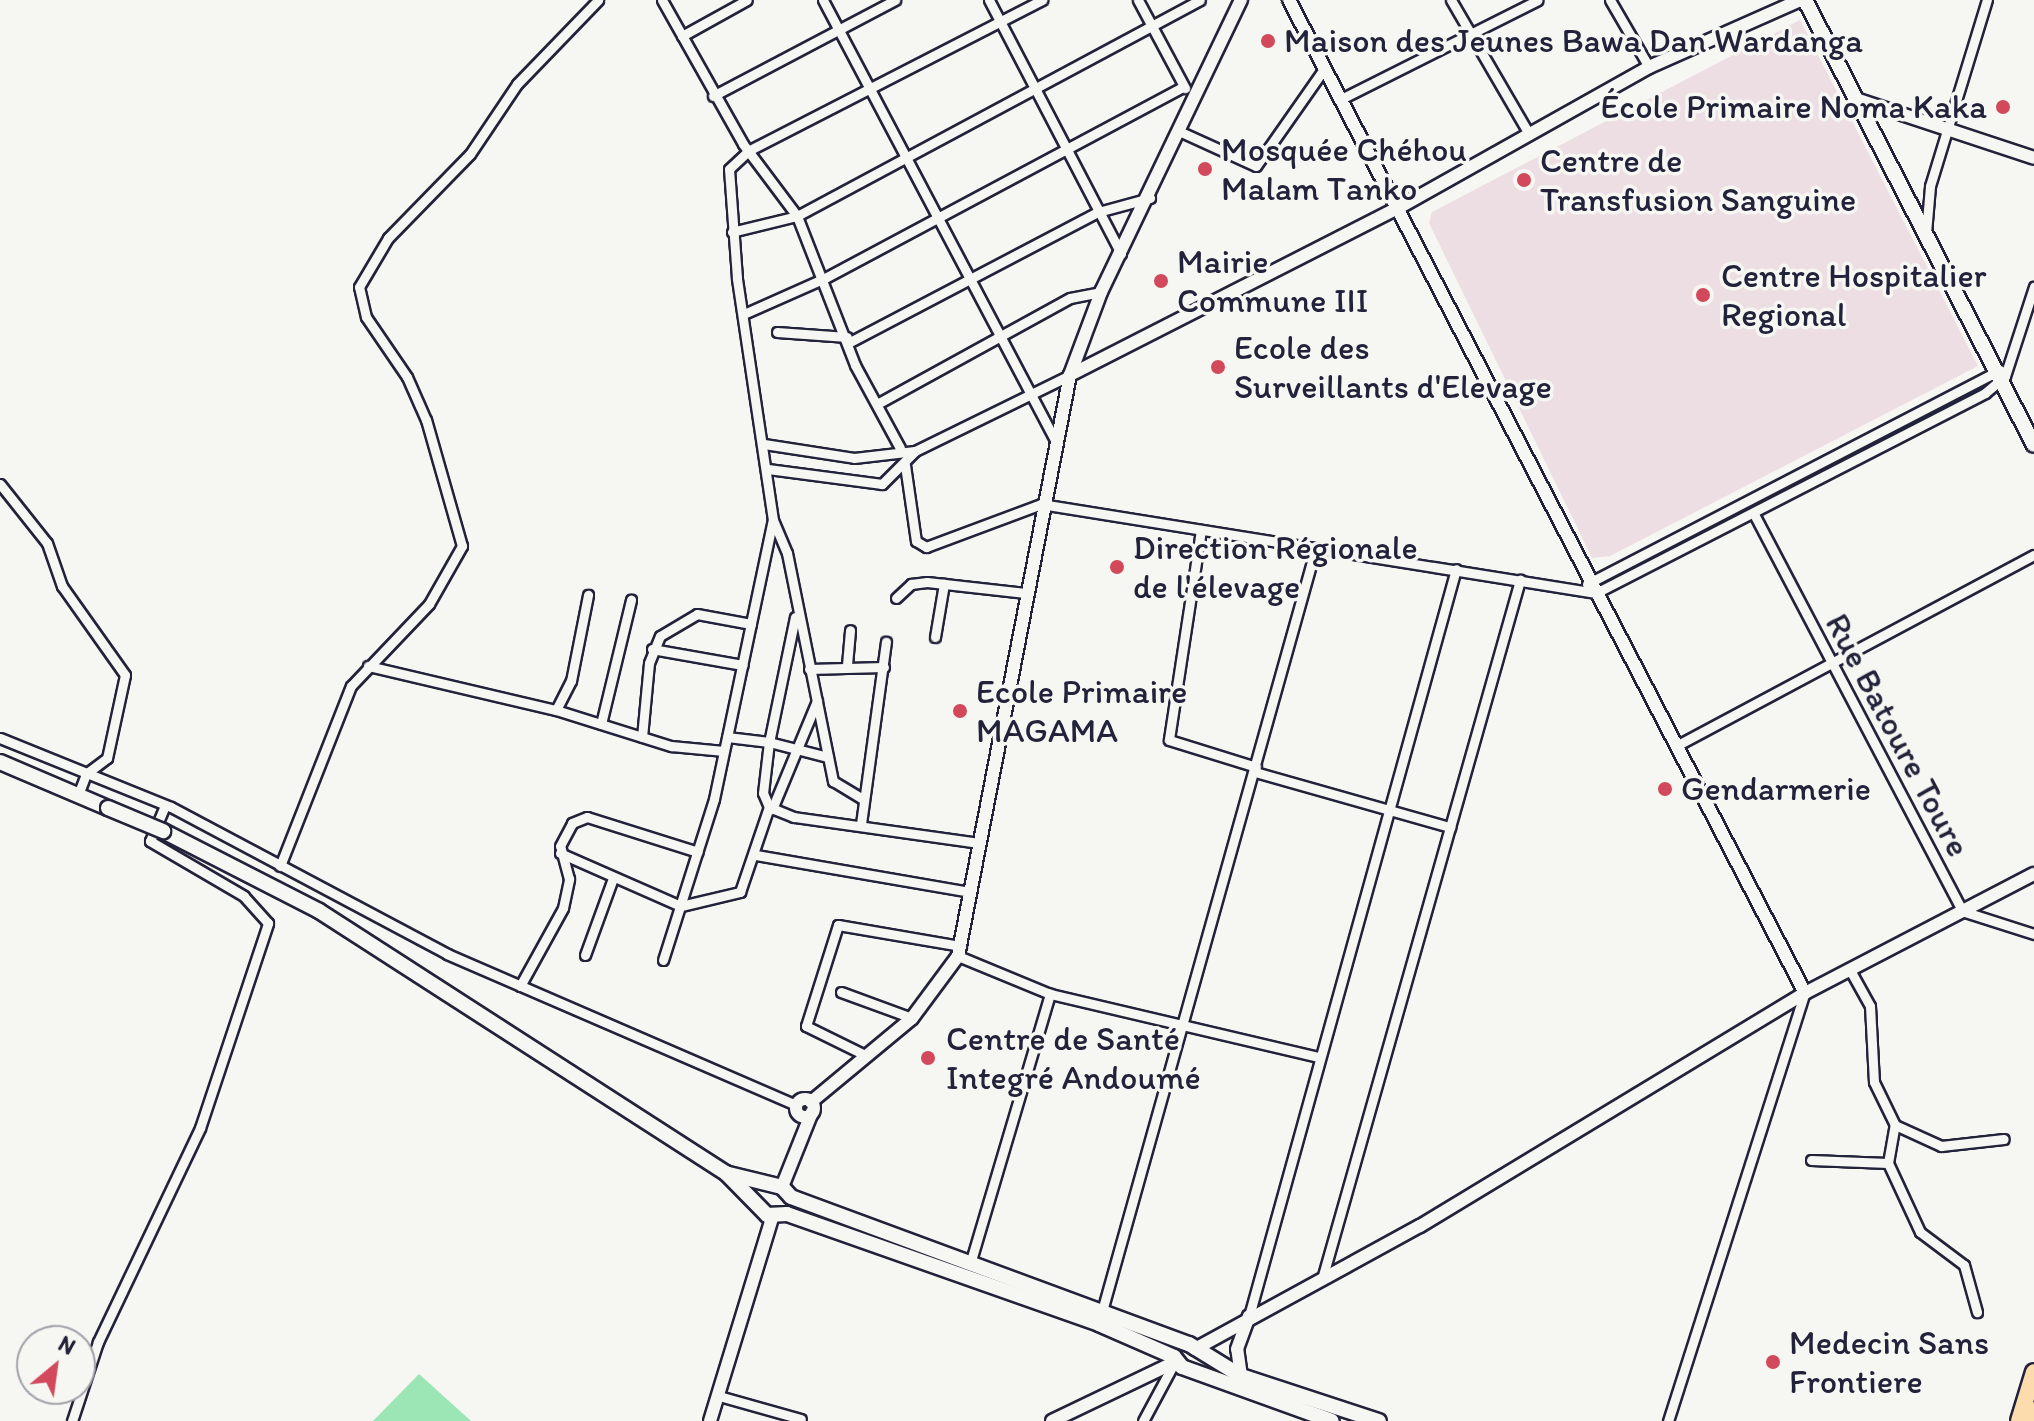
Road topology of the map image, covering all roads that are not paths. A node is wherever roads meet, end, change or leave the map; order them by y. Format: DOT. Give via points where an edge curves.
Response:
graph roads {
  1 [pos="598,0"];
  2 [pos="662,0"];
  3 [pos="747,0"];
  4 [pos="823,0"];
  5 [pos="895,0"];
  6 [pos="989,0"];
  7 [pos="1042,0"];
  8 [pos="1138,0"];
  9 [pos="1200,0"];
  10 [pos="1241,0"];
  11 [pos="1289,0"];
  12 [pos="1451,0"];
  13 [pos="1538,0"];
  14 [pos="1610,0"];
  15 [pos="1803,0"];
  16 [pos="1987,0"];
  17 [pos="1000,22"];
  18 [pos="1152,26"];
  19 [pos="837,29"];
  20 [pos="1469,34"];
  21 [pos="682,36"];
  22 [pos="1649,67"];
  23 [pos="1324,69"];
  24 [pos="1034,87"];
  25 [pos="1183,87"];
  26 [pos="870,88"];
  27 [pos="1199,93"];
  28 [pos="713,96"];
  29 [pos="1341,99"];
  30 [pos="1859,100"];
  31 [pos="1947,129"];
  32 [pos="1181,132"];
  33 [pos="1529,134"];
  34 [pos="1066,150"];
  35 [pos="748,151"];
  36 [pos="905,153"];
  37 [pos="2034,158"];
  38 [pos="1150,198"];
  39 [pos="1398,208"];
  40 [pos="1098,212"];
  41 [pos="797,216"];
  42 [pos="938,218"];
  43 [pos="732,232"];
  44 [pos="1926,236"];
  45 [pos="1121,254"];
  46 [pos="825,278"];
  47 [pos="970,279"];
  48 [pos="2034,287"];
  49 [pos="1101,292"];
  50 [pos="746,313"];
  51 [pos="777,332"];
  52 [pos="999,334"];
  53 [pos="847,340"];
  54 [pos="2001,374"];
  55 [pos="1070,375"];
  56 [pos="1031,394"];
  57 [pos="877,404"];
  58 [pos="1918,415"];
  59 [pos="1923,427"];
  60 [pos="1054,439"];
  61 [pos="764,444"];
  62 [pos="2034,445"];
  63 [pos="900,448"];
  64 [pos="915,451"];
  65 [pos="905,465"];
  66 [pos="768,469"];
  67 [pos="0,484"];
  68 [pos="1041,504"];
  69 [pos="1755,516"];
  70 [pos="773,520"];
  71 [pos="1201,530"];
  72 [pos="1316,547"];
  73 [pos="2034,555"];
  74 [pos="1456,569"];
  75 [pos="1520,580"];
  76 [pos="944,584"];
  77 [pos="1589,588"];
  78 [pos="1025,593"];
  79 [pos="588,595"];
  80 [pos="896,598"];
  81 [pos="631,600"];
  82 [pos="796,610"];
  83 [pos="751,624"];
  84 [pos="850,630"];
  85 [pos="935,637"];
  86 [pos="886,642"];
  87 [pos="652,649"];
  88 [pos="1829,664"];
  89 [pos="743,665"];
  90 [pos="847,665"];
  91 [pos="368,666"];
  92 [pos="884,667"];
  93 [pos="809,669"];
  94 [pos="817,701"];
  95 [pos="556,710"];
  96 [pos="601,724"];
  97 [pos="642,737"];
  98 [pos="727,737"];
  99 [pos="0,738"];
  100 [pos="769,742"];
  101 [pos="1676,746"];
  102 [pos="797,749"];
  103 [pos="724,751"];
  104 [pos="828,757"];
  105 [pos="0,762"];
  106 [pos="1255,769"];
  107 [pos="86,774"];
  108 [pos="78,795"];
  109 [pos="863,799"];
  110 [pos="165,805"];
  111 [pos="771,808"];
  112 [pos="1390,810"];
  113 [pos="861,824"];
  114 [pos="1450,827"];
  115 [pos="980,843"];
  116 [pos="698,852"];
  117 [pos="560,853"];
  118 [pos="756,855"];
  119 [pos="280,866"];
  120 [pos="2034,874"];
  121 [pos="613,878"];
  122 [pos="971,892"];
  123 [pos="681,906"];
  124 [pos="1962,911"];
  125 [pos="2034,934"];
  126 [pos="959,951"];
  127 [pos="585,955"];
  128 [pos="663,960"];
  129 [pos="1850,970"];
  130 [pos="520,986"];
  131 [pos="841,992"];
  132 [pos="1805,993"];
  133 [pos="1050,994"];
  134 [pos="912,1018"];
  135 [pos="1184,1021"];
  136 [pos="867,1056"];
  137 [pos="1319,1057"];
  138 [pos="805,1108"];
  139 [pos="1895,1125"];
  140 [pos="2004,1139"];
  141 [pos="1811,1160"];
  142 [pos="1888,1163"];
  143 [pos="726,1173"];
  144 [pos="782,1190"];
  145 [pos="761,1205"];
  146 [pos="780,1216"];
  147 [pos="970,1264"];
  148 [pos="1322,1279"];
  149 [pos="1102,1311"];
  150 [pos="1977,1312"];
  151 [pos="1249,1316"];
  152 [pos="1192,1348"];
  153 [pos="1180,1362"];
  154 [pos="2034,1372"];
  155 [pos="1241,1376"];
  156 [pos="719,1396"];
  157 [pos="2034,1410"];
  158 [pos="1071,1415"];
  159 [pos="801,1419"];
  160 [pos="72,1421"];
  161 [pos="710,1421"];
  162 [pos="1052,1421"];
  163 [pos="1143,1421"];
  164 [pos="1332,1421"];
  165 [pos="1379,1421"];
  166 [pos="1668,1421"];
  167 [pos="2019,1421"];
  168 [pos="2031,1421"];
  1 -- 91 [label="street" via="517,84 462,162 388,238 359,287 366,317 407,377 426,420 462,546 429,604"];
  2 -- 21 [label="street"];
  3 -- 21 [label="street"];
  4 -- 19 [label="street"];
  5 -- 19 [label="street"];
  6 -- 17 [label="street"];
  7 -- 17 [label="street"];
  8 -- 18 [label="street"];
  9 -- 18 [label="street"];
  10 -- 27 [label="street"];
  11 -- 23 [label="street"];
  12 -- 20 [label="street"];
  13 -- 20 [label="street"];
  14 -- 22 [label="street"];
  15 -- 22 [label="street"];
  15 -- 30 [label="main road"];
  16 -- 31 [label="street"];
  17 -- 24 [label="street"];
  17 -- 26 [label="street"];
  18 -- 24 [label="street"];
  18 -- 25 [label="street"];
  19 -- 26 [label="street"];
  19 -- 28 [label="street"];
  20 -- 29 [label="street"];
  20 -- 33 [label="street"];
  21 -- 28 [label="street"];
  22 -- 33 [label="street"];
  23 -- 29 [label="street"];
  23 -- 32 [label="street" via="1256,166"];
  24 -- 34 [label="street"];
  24 -- 36 [label="street"];
  25 -- 27 [label="street"];
  25 -- 34 [label="street"];
  26 -- 35 [label="street"];
  26 -- 36 [label="street"];
  27 -- 32 [label="street"];
  28 -- 35 [label="street"];
  29 -- 39 [label="street"];
  30 -- 31 [label="street"];
  30 -- 44 [label="main road"];
  31 -- 37 [label="street"];
  31 -- 44 [label="street" via="1930,186"];
  32 -- 38 [label="street"];
  33 -- 39 [label="street"];
  34 -- 40 [label="street"];
  34 -- 42 [label="street"];
  35 -- 41 [label="street"];
  35 -- 43 [label="street" via="727,175"];
  36 -- 41 [label="street"];
  36 -- 42 [label="street"];
  38 -- 40 [label="street"];
  38 -- 45 [label="street"];
  39 -- 55 [label="street"];
  39 -- 77 [label="street"];
  40 -- 45 [label="street"];
  40 -- 47 [label="street"];
  41 -- 43 [label="street"];
  41 -- 46 [label="street"];
  42 -- 46 [label="street"];
  42 -- 47 [label="street"];
  43 -- 50 [label="street"];
  44 -- 54 [label="main road"];
  45 -- 49 [label="street"];
  46 -- 50 [label="street"];
  46 -- 53 [label="street"];
  47 -- 52 [label="street"];
  47 -- 53 [label="street"];
  48 -- 54 [label="street"];
  49 -- 52 [label="street" via="1070,298"];
  49 -- 55 [label="street"];
  50 -- 61 [label="street"];
  51 -- 53 [label="street"];
  52 -- 56 [label="street"];
  52 -- 57 [label="street"];
  53 -- 57 [label="street"];
  54 -- 58 [label="street"];
  54 -- 59 [label="street"];
  54 -- 62 [label="main road"];
  55 -- 56 [label="street"];
  55 -- 60 [label="street"];
  56 -- 60 [label="street"];
  56 -- 64 [label="street"];
  57 -- 63 [label="street"];
  58 -- 59 [label="street"];
  58 -- 77 [label="street"];
  59 -- 69 [label="street"];
  60 -- 68 [label="street"];
  61 -- 63 [label="street" via="854,458"];
  61 -- 66 [label="street"];
  63 -- 64 [label="street"];
  64 -- 65 [label="street"];
  65 -- 66 [label="street" via="882,484"];
  65 -- 68 [label="street" via="919,545 941,544"];
  66 -- 70 [label="street"];
  67 -- 107 [label="street" via="47,543 62,586 124,669 107,758"];
  68 -- 71 [label="street"];
  68 -- 78 [label="street"];
  69 -- 77 [label="street"];
  69 -- 88 [label="street, Rue Batoure Toure"];
  70 -- 82 [label="street" via="787,553"];
  70 -- 83 [label="street"];
  71 -- 72 [label="street"];
  71 -- 106 [label="street" via="1169,740"];
  72 -- 74 [label="street"];
  72 -- 106 [label="street"];
  73 -- 88 [label="street"];
  74 -- 75 [label="street"];
  74 -- 112 [label="street"];
  75 -- 77 [label="street"];
  75 -- 114 [label="street"];
  76 -- 78 [label="street"];
  76 -- 80 [label="street" via="911,584"];
  76 -- 85 [label="street"];
  77 -- 101 [label="street"];
  78 -- 115 [label="street"];
  79 -- 95 [label="street" via="571,681"];
  81 -- 96 [label="street"];
  82 -- 93 [label="street"];
  82 -- 100 [label="street"];
  83 -- 87 [label="street" via="685,616"];
  83 -- 89 [label="street"];
  84 -- 90 [label="street"];
  86 -- 92 [label="street"];
  87 -- 89 [label="street"];
  87 -- 97 [label="street"];
  88 -- 101 [label="street"];
  88 -- 124 [label="street, Rue Batoure Toure"];
  89 -- 98 [label="street"];
  90 -- 92 [label="street"];
  90 -- 93 [label="street"];
  91 -- 95 [label="street"];
  91 -- 119 [label="street" via="351,686"];
  92 -- 109 [label="street"];
  93 -- 94 [label="street"];
  94 -- 102 [label="street"];
  94 -- 104 [label="street"];
  95 -- 96 [label="street"];
  96 -- 97 [label="street"];
  97 -- 103 [label="street"];
  98 -- 100 [label="street"];
  98 -- 103 [label="street"];
  99 -- 107 [label="street"];
  100 -- 102 [label="street"];
  100 -- 111 [label="street" via="763,793"];
  101 -- 132 [label="street"];
  102 -- 104 [label="street"];
  102 -- 111 [label="street"];
  103 -- 116 [label="street"];
  104 -- 109 [label="street" via="834,784"];
  105 -- 108 [label="main road"];
  106 -- 112 [label="street"];
  106 -- 135 [label="street"];
  107 -- 108 [label="street"];
  107 -- 110 [label="street"];
  108 -- 143 [label="main road, bridge" via="163,831 319,911"];
  109 -- 113 [label="street"];
  110 -- 119 [label="street"];
  110 -- 160 [label="street" via="150,841 244,896 268,923 200,1128 98,1342"];
  111 -- 113 [label="street"];
  111 -- 118 [label="street"];
  112 -- 114 [label="street"];
  112 -- 137 [label="street"];
  113 -- 115 [label="street"];
  114 -- 148 [label="street"];
  115 -- 122 [label="street"];
  116 -- 117 [label="street" via="587,817 572,823"];
  116 -- 123 [label="street"];
  117 -- 121 [label="street"];
  117 -- 130 [label="street" via="569,879 566,896"];
  118 -- 122 [label="street"];
  118 -- 123 [label="street" via="740,892"];
  119 -- 130 [label="street"];
  120 -- 124 [label="street"];
  121 -- 123 [label="street"];
  121 -- 127 [label="street"];
  122 -- 126 [label="street"];
  123 -- 128 [label="street"];
  124 -- 125 [label="street"];
  124 -- 129 [label="street"];
  126 -- 133 [label="street"];
  126 -- 134 [label="street"];
  126 -- 136 [label="street" via="838,925 806,1026"];
  129 -- 132 [label="street"];
  129 -- 139 [label="street" via="1870,1006 1874,1082"];
  130 -- 138 [label="street"];
  131 -- 134 [label="street"];
  132 -- 148 [label="street"];
  132 -- 166 [label="street"];
  133 -- 135 [label="street"];
  133 -- 147 [label="street"];
  134 -- 136 [label="street"];
  135 -- 137 [label="street"];
  135 -- 149 [label="street"];
  136 -- 138 [label="street"];
  137 -- 151 [label="street"];
  138 -- 144 [label="street" via="801,1141"];
  139 -- 140 [label="street" via="1941,1146"];
  139 -- 142 [label="street"];
  141 -- 142 [label="street"];
  142 -- 150 [label="street" via="1920,1232 1964,1265"];
  143 -- 144 [label="main road"];
  143 -- 145 [label="main road"];
  144 -- 145 [label="main road"];
  144 -- 146 [label="main road"];
  144 -- 147 [label="main road"];
  145 -- 146 [label="main road"];
  146 -- 153 [label="main road"];
  146 -- 156 [label="street"];
  147 -- 149 [label="main road"];
  148 -- 151 [label="street"];
  149 -- 152 [label="main road"];
  151 -- 152 [label="street"];
  151 -- 155 [label="street" via="1237,1349"];
  152 -- 153 [label="main road"];
  152 -- 153 [label="main road"];
  152 -- 155 [label="main road"];
  153 -- 158 [label="street"];
  153 -- 163 [label="street" via="1160,1380"];
  153 -- 164 [label="main road"];
  154 -- 167 [label="highway"];
  155 -- 165 [label="main road"];
  156 -- 159 [label="street"];
  156 -- 161 [label="street"];
  157 -- 168 [label="highway"];
  158 -- 162 [label="street"];
}
